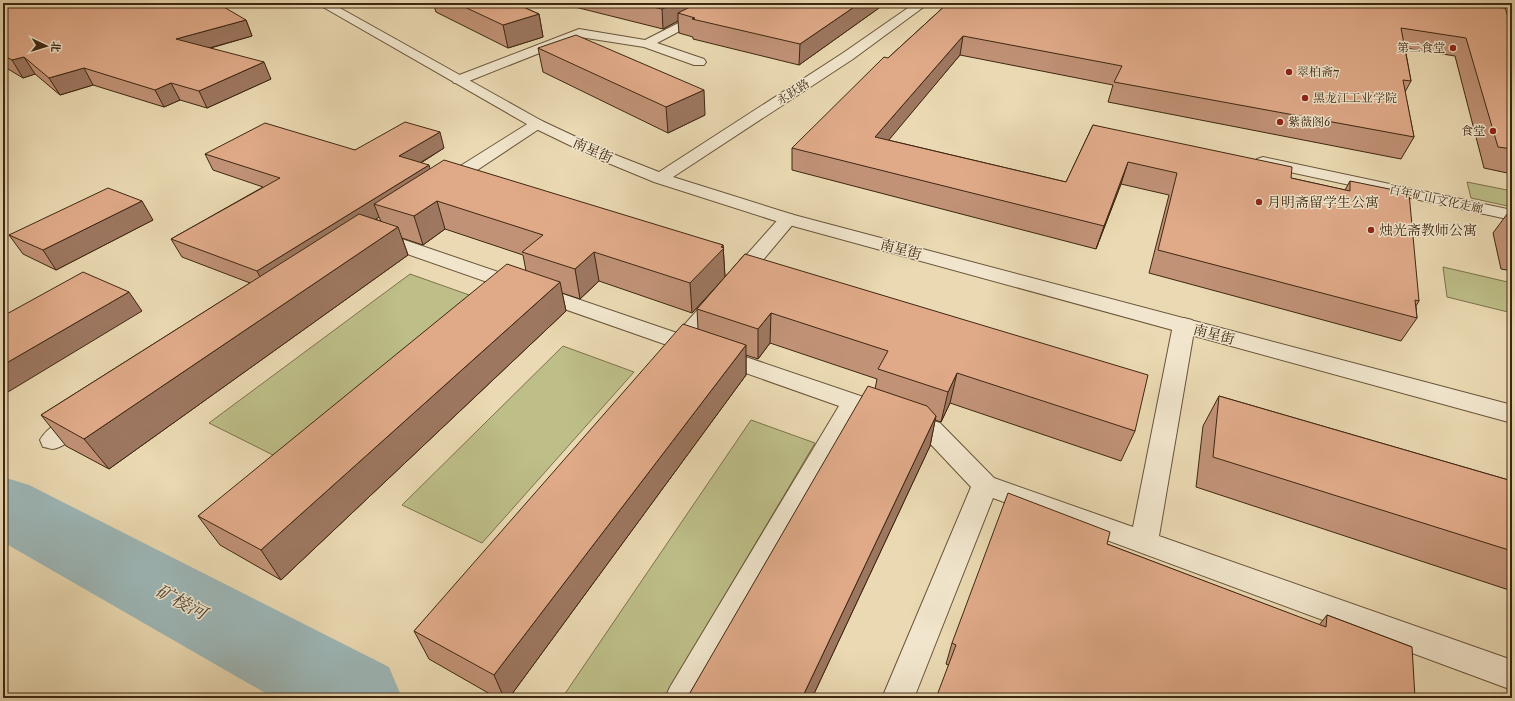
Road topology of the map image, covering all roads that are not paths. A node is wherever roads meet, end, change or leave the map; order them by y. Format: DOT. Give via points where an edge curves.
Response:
graph roads {
  1 [pos="322,3"];
  2 [pos="727,3"];
  3 [pos="923,3"];
  4 [pos="646,44"];
  5 [pos="699,62"];
  6 [pos="459,80"];
  7 [pos="537,124"];
  8 [pos="1248,159"];
  9 [pos="660,178"];
  10 [pos="426,195"];
  11 [pos="1512,215"];
  12 [pos="788,219"];
  13 [pos="371,230"];
  14 [pos="1184,325"];
  15 [pos="682,342"];
  16 [pos="660,366"];
  17 [pos="853,402"];
  18 [pos="98,410"];
  19 [pos="1512,414"];
  20 [pos="52,440"];
  21 [pos="985,485"];
  22 [pos="1144,542"];
  23 [pos="1512,675"];
  24 [pos="681,698"];
  25 [pos="898,698"];
  1 -- 6 [label="street, 南星街"];
  2 -- 4 [label="street"];
  3 -- 9 [label="street, 永跃路" via="848,56"];
  4 -- 5 [label="street"];
  4 -- 6 [label="street" via="579,33"];
  6 -- 7 [label="street, 南星街"];
  7 -- 9 [label="street, 南星街" via="602,155"];
  7 -- 10 [label="street"];
  8 -- 11 [label="street, 百年矿山文化走廊"];
  9 -- 12 [label="street, 南星街"];
  12 -- 14 [label="street, 南星街"];
  12 -- 15 [label="street"];
  13 -- 15 [label="street" via="494,288"];
  14 -- 19 [label="street, 南星街"];
  14 -- 22 [label="street"];
  15 -- 16 [label="street"];
  15 -- 17 [label="street"];
  17 -- 21 [label="street" via="931,429"];
  17 -- 24 [label="street"];
  18 -- 20 [label="street"];
  21 -- 22 [label="street"];
  21 -- 25 [label="street"];
  22 -- 23 [label="street"];
}
